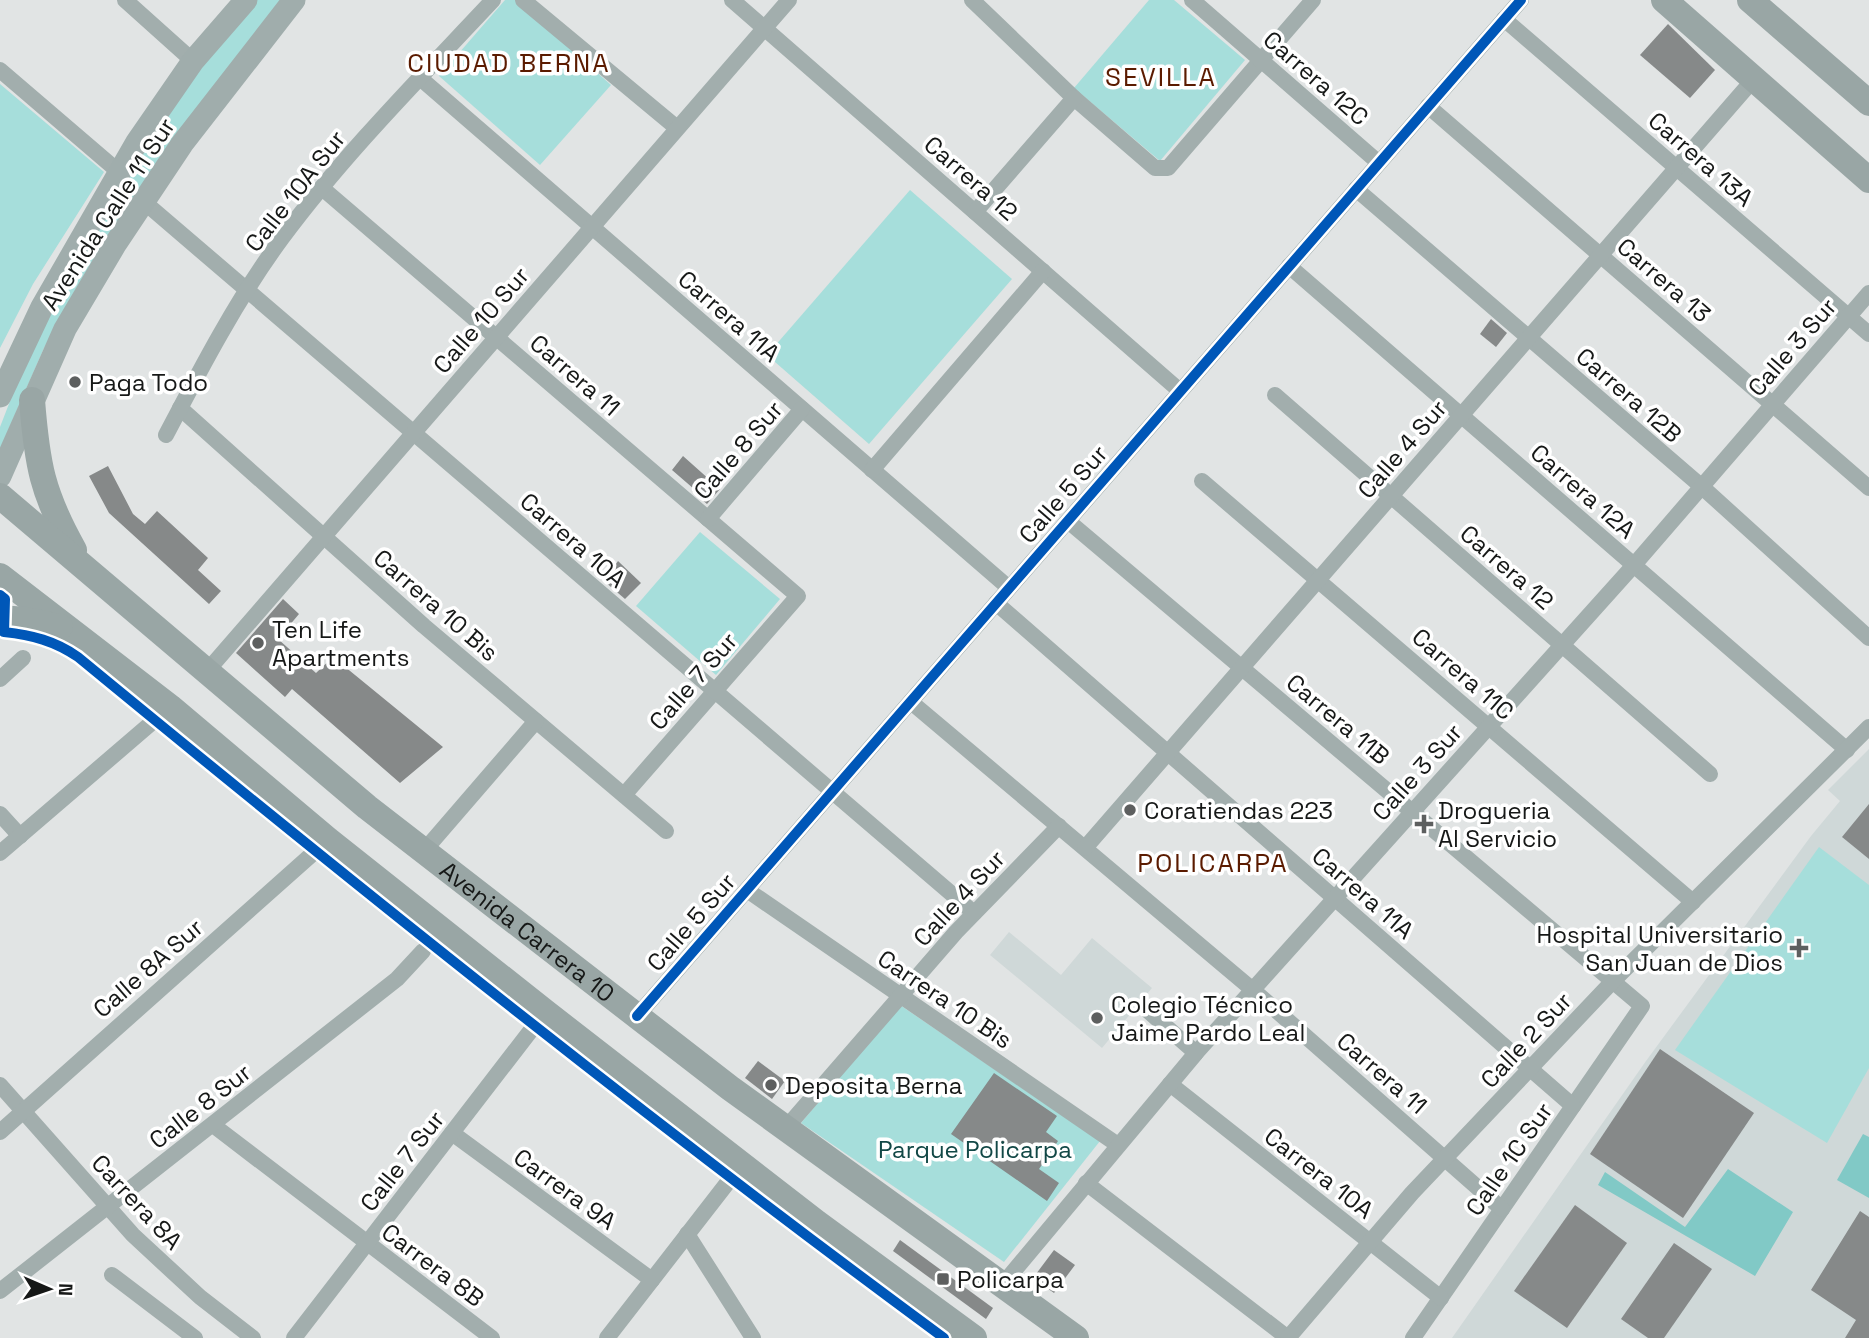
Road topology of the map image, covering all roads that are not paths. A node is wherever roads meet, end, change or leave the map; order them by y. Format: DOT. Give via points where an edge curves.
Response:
graph roads {
  1 [pos="125,0"];
  2 [pos="246,0"];
  3 [pos="294,0"];
  4 [pos="493,0"];
  5 [pos="523,0"];
  6 [pos="732,0"];
  7 [pos="789,0"];
  8 [pos="1192,0"];
  9 [pos="1313,0"];
  10 [pos="1521,0"];
  11 [pos="1664,0"];
  12 [pos="1750,0"];
  13 [pos="978,2"];
  14 [pos="1504,19"];
  15 [pos="764,28"];
  16 [pos="1262,60"];
  17 [pos="193,61"];
  18 [pos="0,70"];
  19 [pos="420,78"];
  20 [pos="1753,80"];
  21 [pos="1073,98"];
  22 [pos="1869,103"];
  23 [pos="1428,106"];
  24 [pos="677,128"];
  25 [pos="1379,163"];
  26 [pos="1676,168"];
  27 [pos="119,172"];
  28 [pos="1869,180"];
  29 [pos="322,188"];
  30 [pos="1356,189"];
  31 [pos="143,201"];
  32 [pos="975,212"];
  33 [pos="592,227"];
  34 [pos="1600,255"];
  35 [pos="1289,266"];
  36 [pos="1043,271"];
  37 [pos="248,290"];
  38 [pos="1869,293"];
  39 [pos="1849,317"];
  40 [pos="1869,334"];
  41 [pos="496,338"];
  42 [pos="1528,338"];
  43 [pos="1180,391"];
  44 [pos="1275,395"];
  45 [pos="0,396"];
  46 [pos="32,400"];
  47 [pos="1773,405"];
  48 [pos="180,408"];
  49 [pos="802,409"];
  50 [pos="1461,415"];
  51 [pos="413,433"];
  52 [pos="166,435"];
  53 [pos="872,470"];
  54 [pos="0,476"];
  55 [pos="1202,481"];
  56 [pos="1701,486"];
  57 [pos="1869,488"];
  58 [pos="0,496"];
  59 [pos="1391,496"];
  60 [pos="708,519"];
  61 [pos="1068,520"];
  62 [pos="323,537"];
  63 [pos="1634,565"];
  64 [pos="83,567"];
  65 [pos="0,576"];
  66 [pos="1318,580"];
  67 [pos="1009,588"];
  68 [pos="798,596"];
  69 [pos="996,603"];
  70 [pos="0,618"];
  71 [pos="68,629"];
  72 [pos="1869,638"];
  73 [pos="1563,646"];
  74 [pos="23,658"];
  75 [pos="1242,668"];
  76 [pos="208,670"];
  77 [pos="0,679"];
  78 [pos="715,691"];
  79 [pos="911,702"];
  80 [pos="170,707"];
  81 [pos="536,721"];
  82 [pos="1489,727"];
  83 [pos="1869,727"];
  84 [pos="1847,750"];
  85 [pos="1168,753"];
  86 [pos="1710,774"];
  87 [pos="832,792"];
  88 [pos="624,795"];
  89 [pos="1412,811"];
  90 [pos="0,814"];
  91 [pos="1059,826"];
  92 [pos="666,831"];
  93 [pos="20,836"];
  94 [pos="328,840"];
  95 [pos="1085,848"];
  96 [pos="423,852"];
  97 [pos="0,853"];
  98 [pos="747,890"];
  99 [pos="1335,898"];
  100 [pos="1693,902"];
  101 [pos="974,914"];
  102 [pos="424,951"];
  103 [pos="1613,981"];
  104 [pos="1253,990"];
  105 [pos="900,996"];
  106 [pos="1642,1006"];
  107 [pos="1146,1009"];
  108 [pos="545,1012"];
  109 [pos="637,1016"];
  110 [pos="1196,1053"];
  111 [pos="1530,1069"];
  112 [pos="0,1084"];
  113 [pos="1170,1084"];
  114 [pos="1573,1107"];
  115 [pos="23,1111"];
  116 [pos="213,1125"];
  117 [pos="785,1129"];
  118 [pos="0,1132"];
  119 [pos="452,1133"];
  120 [pos="1118,1145"];
  121 [pos="1445,1158"];
  122 [pos="742,1164"];
  123 [pos="1086,1183"];
  124 [pos="108,1207"];
  125 [pos="1502,1209"];
  126 [pos="687,1234"];
  127 [pos="1371,1242"];
  128 [pos="367,1244"];
  129 [pos="112,1275"];
  130 [pos="652,1280"];
  131 [pos="1003,1284"];
  132 [pos="0,1291"];
  133 [pos="1441,1298"];
  134 [pos="195,1338"];
  135 [pos="253,1338"];
  136 [pos="294,1338"];
  137 [pos="492,1338"];
  138 [pos="607,1338"];
  139 [pos="753,1338"];
  140 [pos="974,1338"];
  141 [pos="1076,1338"];
  142 [pos="1288,1338"];
  143 [pos="1413,1338"];
  1 -- 17 [label="street"];
  2 -- 17 [label="main road, Avenida Calle 11 Sur"];
  3 -- 31 [label="main road, Avenida Calle 11 Sur"];
  4 -- 19 [label="street, Calle 10A Sur"];
  5 -- 24 [label="street"];
  6 -- 15 [label="street, Carrera 12"];
  7 -- 15 [label="street, Calle 10 Sur"];
  8 -- 16 [label="street, Carrera 12C"];
  9 -- 16 [label="street"];
  10 -- 14 [label="street, Calle 5 Sur"];
  11 -- 20 [label="main road"];
  12 -- 22 [label="main road"];
  13 -- 21 [label="street"];
  14 -- 23 [label="street, Calle 5 Sur"];
  14 -- 26 [label="street, Carrera 13A"];
  15 -- 24 [label="street, Calle 10 Sur"];
  15 -- 32 [label="street, Carrera 12"];
  16 -- 21 [label="street" via="1168,168 1155,168"];
  16 -- 25 [label="street, Carrera 12C"];
  17 -- 27 [label="main road, Avenida Calle 11 Sur"];
  18 -- 27 [label="street"];
  19 -- 29 [label="street, Calle 10A Sur"];
  19 -- 33 [label="street, Carrera 11A"];
  20 -- 26 [label="street, Calle 4 Sur"];
  20 -- 28 [label="main road"];
  21 -- 32 [label="street"];
  23 -- 25 [label="street, Calle 5 Sur"];
  23 -- 34 [label="street, Carrera 13"];
  24 -- 33 [label="street, Calle 10 Sur"];
  25 -- 30 [label="street, Calle 5 Sur"];
  26 -- 34 [label="street, Calle 4 Sur"];
  26 -- 39 [label="street, Carrera 13A"];
  27 -- 45 [label="main road, Avenida Calle 11 Sur" via="42,307"];
  29 -- 37 [label="street, Calle 10A Sur"];
  29 -- 41 [label="street, Carrera 11"];
  30 -- 35 [label="street, Calle 5 Sur"];
  30 -- 42 [label="street, Carrera 12B"];
  31 -- 37 [label="street, Carrera 10A"];
  31 -- 46 [label="main road, Avenida Calle 11 Sur" via="65,329"];
  32 -- 36 [label="street, Carrera 12"];
  33 -- 41 [label="street, Calle 10 Sur"];
  33 -- 49 [label="street, Carrera 11A"];
  34 -- 42 [label="street, Calle 4 Sur"];
  34 -- 47 [label="street, Carrera 13"];
  35 -- 43 [label="street, Calle 5 Sur"];
  35 -- 50 [label="street, Carrera 12A"];
  36 -- 43 [label="street, Carrera 12"];
  36 -- 53 [label="street"];
  37 -- 48 [label="street, Calle 10A Sur"];
  37 -- 51 [label="street, Carrera 10A"];
  38 -- 39 [label="street, Calle 3 Sur"];
  39 -- 40 [label="street, Carrera 13A"];
  39 -- 47 [label="street, Calle 3 Sur"];
  41 -- 51 [label="street, Calle 10 Sur"];
  41 -- 60 [label="street, Carrera 11"];
  42 -- 50 [label="street, Calle 4 Sur"];
  42 -- 56 [label="street, Carrera 12B"];
  43 -- 61 [label="street, Calle 5 Sur"];
  44 -- 59 [label="street, Carrera 12"];
  46 -- 54 [label="main road, Avenida Calle 11 Sur"];
  46 -- 64 [label="main road" via="41,478"];
  47 -- 56 [label="street, Calle 3 Sur"];
  47 -- 57 [label="street, Carrera 13"];
  48 -- 52 [label="street, Calle 10A Sur"];
  48 -- 62 [label="street, Carrera 10 Bis"];
  49 -- 53 [label="street, Carrera 11A"];
  49 -- 60 [label="street, Calle 8 Sur"];
  50 -- 59 [label="street, Calle 4 Sur"];
  50 -- 63 [label="street, Carrera 12A"];
  51 -- 62 [label="street, Calle 10 Sur"];
  51 -- 78 [label="street, Carrera 10A"];
  53 -- 67 [label="street, Carrera 11A"];
  55 -- 66 [label="street, Carrera 11C"];
  56 -- 63 [label="street, Calle 3 Sur"];
  56 -- 72 [label="street, Carrera 12B"];
  58 -- 64 [label="main road, Avenida Carrera 10"];
  59 -- 66 [label="street, Calle 4 Sur"];
  59 -- 73 [label="street, Carrera 12"];
  60 -- 68 [label="street, Carrera 11"];
  61 -- 67 [label="street, Calle 5 Sur"];
  61 -- 75 [label="street, Carrera 11B"];
  62 -- 76 [label="street, Calle 10 Sur"];
  62 -- 81 [label="street, Carrera 10 Bis"];
  63 -- 73 [label="street, Calle 3 Sur"];
  63 -- 84 [label="street, Carrera 12A"];
  64 -- 76 [label="main road, Avenida Carrera 10"];
  65 -- 71 [label="main road, Avenida Carrera 10"];
  66 -- 75 [label="street, Calle 4 Sur"];
  66 -- 82 [label="street, Carrera 11C"];
  67 -- 69 [label="street, Calle 5 Sur"];
  68 -- 78 [label="street, Calle 7 Sur"];
  69 -- 79 [label="street, Calle 5 Sur"];
  69 -- 85 [label="street, Carrera 11A"];
  70 -- 71 [label="main road"];
  71 -- 80 [label="main road, Avenida Carrera 10"];
  73 -- 82 [label="street, Calle 3 Sur"];
  73 -- 86 [label="street, Carrera 12"];
  74 -- 77 [label="street"];
  75 -- 85 [label="street, Calle 4 Sur"];
  75 -- 89 [label="street, Carrera 11B"];
  76 -- 96 [label="main road, Avenida Carrera 10"];
  78 -- 87 [label="street, Carrera 10A"];
  78 -- 88 [label="street, Calle 7 Sur"];
  79 -- 87 [label="street, Calle 5 Sur"];
  79 -- 91 [label="street, Carrera 11"];
  80 -- 93 [label="street"];
  80 -- 94 [label="main road, Avenida Carrera 10"];
  81 -- 88 [label="street, Carrera 10 Bis"];
  81 -- 96 [label="street"];
  82 -- 89 [label="street, Calle 3 Sur"];
  82 -- 100 [label="street, Carrera 11C"];
  83 -- 84 [label="street, Calle 2 Sur"];
  84 -- 100 [label="street, Calle 2 Sur"];
  85 -- 95 [label="street, Calle 4 Sur"];
  85 -- 99 [label="street, Carrera 11A"];
  87 -- 98 [label="street, Calle 5 Sur"];
  87 -- 101 [label="street, Carrera 10A"];
  88 -- 92 [label="street, Carrera 10 Bis"];
  89 -- 99 [label="street, Calle 3 Sur"];
  89 -- 103 [label="street, Carrera 11B"];
  90 -- 93 [label="street"];
  91 -- 95 [label="street, Carrera 11"];
  91 -- 101 [label="street, Calle 4 Sur"];
  93 -- 97 [label="street"];
  94 -- 108 [label="main road, Avenida Carrera 10"];
  94 -- 115 [label="street, Calle 8A Sur"];
  95 -- 104 [label="street, Carrera 11"];
  96 -- 109 [label="main road, Avenida Carrera 10"];
  98 -- 105 [label="street, Carrera 10 Bis"];
  98 -- 109 [label="street, Calle 5 Sur"];
  99 -- 104 [label="street, Calle 3 Sur"];
  99 -- 111 [label="street, Carrera 11A"];
  100 -- 103 [label="street, Calle 2 Sur"];
  101 -- 105 [label="street, Calle 4 Sur"];
  102 -- 116 [label="street, Calle 8 Sur" via="397,979"];
  103 -- 106 [label="street, Carrera 11B"];
  103 -- 111 [label="street, Calle 2 Sur"];
  104 -- 110 [label="street, Calle 3 Sur"];
  104 -- 121 [label="street, Carrera 11"];
  105 -- 117 [label="street, Calle 4 Sur"];
  105 -- 120 [label="street, Carrera 10 Bis"];
  106 -- 114 [label="street, Calle 1C Sur"];
  107 -- 110 [label="street"];
  108 -- 119 [label="street, Calle 7 Sur"];
  108 -- 122 [label="main road, Avenida Carrera 10"];
  109 -- 117 [label="main road, Avenida Carrera 10"];
  110 -- 113 [label="street, Calle 3 Sur"];
  111 -- 114 [label="street, Carrera 11A"];
  111 -- 121 [label="street, Calle 2 Sur"];
  112 -- 115 [label="street, Carrera 8A"];
  113 -- 120 [label="street, Calle 3 Sur"];
  113 -- 127 [label="street, Carrera 10A"];
  114 -- 125 [label="street, Calle 1C Sur"];
  115 -- 118 [label="street, Calle 8A Sur"];
  115 -- 124 [label="street, Carrera 8A"];
  116 -- 124 [label="street, Calle 8 Sur"];
  116 -- 128 [label="street, Carrera 8B"];
  117 -- 131 [label="main road, Avenida Carrera 10"];
  119 -- 128 [label="street, Calle 7 Sur"];
  119 -- 130 [label="street, Carrera 9A"];
  120 -- 123 [label="street, Calle 3 Sur"];
  121 -- 125 [label="street, Carrera 11"];
  121 -- 127 [label="street, Calle 2 Sur"];
  122 -- 126 [label="street"];
  122 -- 140 [label="main road, Avenida Carrera 10"];
  123 -- 131 [label="street, Calle 3 Sur"];
  123 -- 142 [label="street"];
  124 -- 132 [label="street, Calle 8 Sur"];
  124 -- 135 [label="street, Carrera 8A" via="155,1257"];
  125 -- 133 [label="street, Calle 1C Sur"];
  126 -- 130 [label="street"];
  126 -- 139 [label="street"];
  127 -- 133 [label="street, Carrera 10A"];
  127 -- 142 [label="street, Calle 2 Sur"];
  128 -- 136 [label="street, Calle 7 Sur"];
  128 -- 137 [label="street, Carrera 8B"];
  129 -- 134 [label="street"];
  130 -- 138 [label="street"];
  131 -- 141 [label="main road, Avenida Carrera 10"];
  133 -- 143 [label="street, Calle 1C Sur"];
}
